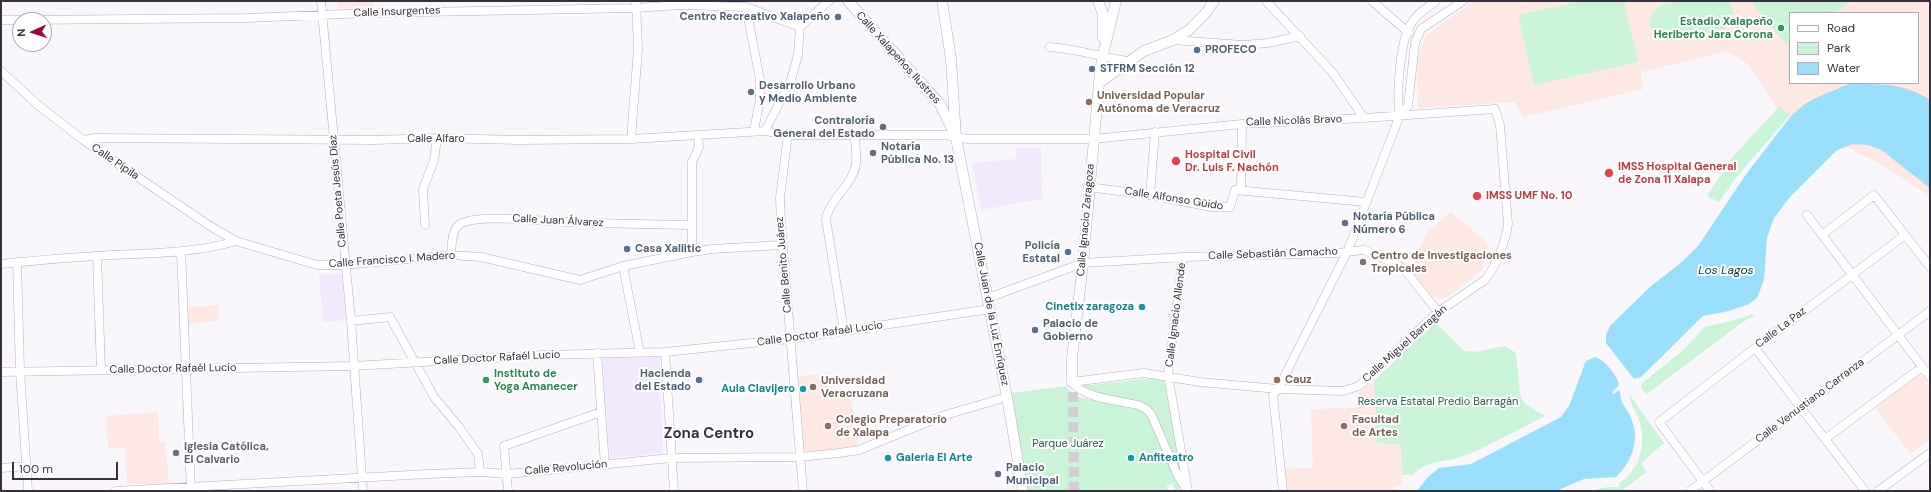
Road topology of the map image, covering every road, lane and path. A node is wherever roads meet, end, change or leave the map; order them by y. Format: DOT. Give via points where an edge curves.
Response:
graph roads {
  1 [pos="322,1"];
  2 [pos="829,1"];
  3 [pos="848,1"];
  4 [pos="942,1"];
  5 [pos="1098,1"];
  6 [pos="1116,1"];
  7 [pos="1214,1"];
  8 [pos="1266,1"];
  9 [pos="1372,1"];
  10 [pos="1436,1"];
  11 [pos="1463,1"];
  12 [pos="732,3"];
  13 [pos="636,4"];
  14 [pos="746,7"];
  15 [pos="322,15"];
  16 [pos="1,20"];
  17 [pos="12,20"];
  18 [pos="52,20"];
  19 [pos="800,27"];
  20 [pos="1406,31"];
  21 [pos="1300,36"];
  22 [pos="1416,38"];
  23 [pos="1173,40"];
  24 [pos="1050,47"];
  25 [pos="1102,58"];
  26 [pos="1127,61"];
  27 [pos="1,72"];
  28 [pos="1099,82"];
  29 [pos="1495,109"];
  30 [pos="1400,115"];
  31 [pos="1364,118"];
  32 [pos="1242,124"];
  33 [pos="754,131"];
  34 [pos="765,131"];
  35 [pos="1155,132"];
  36 [pos="698,135"];
  37 [pos="788,135"];
  38 [pos="855,135"];
  39 [pos="437,138"];
  40 [pos="956,138"];
  41 [pos="334,139"];
  42 [pos="631,139"];
  43 [pos="83,140"];
  44 [pos="1093,140"];
  45 [pos="1088,187"];
  46 [pos="1241,190"];
  47 [pos="1150,195"];
  48 [pos="1366,202"];
  49 [pos="1807,215"];
  50 [pos="424,225"];
  51 [pos="691,225"];
  52 [pos="1822,235"];
  53 [pos="1905,235"];
  54 [pos="236,241"];
  55 [pos="782,245"];
  56 [pos="1348,250"];
  57 [pos="181,251"];
  58 [pos="692,252"];
  59 [pos="451,255"];
  60 [pos="97,256"];
  61 [pos="1183,257"];
  62 [pos="17,262"];
  63 [pos="1083,263"];
  64 [pos="1,264"];
  65 [pos="344,265"];
  66 [pos="623,266"];
  67 [pos="1930,267"];
  68 [pos="1851,275"];
  69 [pos="988,298"];
  70 [pos="990,309"];
  71 [pos="1930,311"];
  72 [pos="1438,312"];
  73 [pos="351,321"];
  74 [pos="844,331"];
  75 [pos="1898,335"];
  76 [pos="790,339"];
  77 [pos="1755,348"];
  78 [pos="665,352"];
  79 [pos="598,353"];
  80 [pos="640,353"];
  81 [pos="414,363"];
  82 [pos="353,366"];
  83 [pos="1922,367"];
  84 [pos="185,369"];
  85 [pos="101,370"];
  86 [pos="20,371"];
  87 [pos="1,372"];
  88 [pos="1168,375"];
  89 [pos="1930,377"];
  90 [pos="1074,388"];
  91 [pos="1278,389"];
  92 [pos="1007,397"];
  93 [pos="1802,407"];
  94 [pos="601,412"];
  95 [pos="1825,439"];
  96 [pos="1930,453"];
  97 [pos="800,456"];
  98 [pos="671,458"];
  99 [pos="605,465"];
  100 [pos="27,466"];
  101 [pos="1,468"];
  102 [pos="480,472"];
  103 [pos="507,474"];
  104 [pos="362,478"];
  105 [pos="1703,482"];
  106 [pos="191,489"];
  107 [pos="28,491"];
  108 [pos="115,491"];
  109 [pos="363,491"];
  110 [pos="508,491"];
  111 [pos="674,491"];
  112 [pos="803,491"];
  113 [pos="1024,491"];
  114 [pos="1188,491"];
  115 [pos="1283,491"];
  116 [pos="1690,491"];
  117 [pos="1710,491"];
  118 [pos="1865,491"];
  119 [pos="1878,491"];
  1 -- 15 [label="street, Calle Poeta Jesús Díaz"];
  2 -- 19 [label="street"];
  3 -- 40 [label="main road, Calle Xalapeños Ilustres" via="940,104"];
  4 -- 40 [label="main road" via="951,59"];
  5 -- 25 [label="main road, Calle Ignacio Zaragoza" via="1103,14"];
  6 -- 25 [label="main road, Calle Ignacio Zaragoza"];
  7 -- 23 [label="main road" via="1189,30"];
  8 -- 21 [label="street"];
  9 -- 20 [label="street"];
  10 -- 20 [label="street" via="1417,15"];
  11 -- 22 [label="street" via="1421,29"];
  12 -- 13 [label="street, Calle Insurgentes"];
  12 -- 14 [label="street, Calle Insurgentes"];
  13 -- 15 [label="street, Calle Insurgentes"];
  13 -- 42 [label="street" via="638,49"];
  14 -- 19 [label="street, Calle Insurgentes"];
  14 -- 33 [label="street" via="760,80 760,99"];
  15 -- 18 [label="street, Calle Insurgentes"];
  15 -- 41 [label="street, Calle Poeta Jesús Díaz"];
  16 -- 17 [label="street"];
  19 -- 34 [label="street" via="798,55 791,80"];
  20 -- 22 [label="street"];
  20 -- 30 [label="street" via="1400,66"];
  21 -- 23 [label="street" via="1268,43 1242,45"];
  21 -- 31 [label="street" via="1333,73"];
  22 -- 30 [label="street" via="1408,106"];
  23 -- 26 [label="main road" via="1144,51"];
  24 -- 25 [label="street" via="1069,48"];
  25 -- 26 [label="street"];
  25 -- 28 [label="main road, Calle Ignacio Zaragoza"];
  26 -- 28 [label="main road"];
  27 -- 43 [label="street, Calle Pípila"];
  28 -- 44 [label="main road, Calle Ignacio Zaragoza"];
  29 -- 30 [label="street, Calle Nicolás Bravo"];
  29 -- 72 [label="street, Calle Miguel Barragán" via="1500,133 1508,224 1506,235 1485,280"];
  30 -- 31 [label="street, Calle Nicolás Bravo"];
  30 -- 48 [label="street"];
  31 -- 32 [label="street, Calle Nicolás Bravo"];
  32 -- 35 [label="street, Calle Nicolás Bravo"];
  32 -- 46 [label="street"];
  33 -- 34 [label="street, Calle Alfaro"];
  33 -- 36 [label="street, Calle Alfaro"];
  34 -- 37 [label="street, Calle Alfaro"];
  35 -- 44 [label="street, Calle Nicolás Bravo"];
  35 -- 47 [label="street"];
  36 -- 42 [label="street, Calle Alfaro"];
  36 -- 51 [label="street" via="699,147 692,162"];
  37 -- 38 [label="street, Calle Alfaro"];
  37 -- 55 [label="street, Calle Benito Juárez" via="780,197"];
  38 -- 40 [label="street, Calle Alfaro" via="945,135"];
  38 -- 74 [label="street" via="856,164 841,192 828,208 826,219"];
  39 -- 41 [label="street, Calle Alfaro"];
  39 -- 42 [label="street, Calle Alfaro"];
  39 -- 50 [label="street" via="434,160 423,189"];
  40 -- 44 [label="street, Calle Nicolás Bravo"];
  40 -- 69 [label="main road, Calle Juan de la Luz Enríquez"];
  41 -- 43 [label="street, Calle Alfaro"];
  41 -- 65 [label="street, Calle Poeta Jesús Díaz"];
  43 -- 54 [label="street, Calle Pípila"];
  44 -- 45 [label="main road, Calle Ignacio Zaragoza"];
  45 -- 47 [label="street, Calle Alfonso Güido"];
  45 -- 63 [label="main road, Calle Ignacio Zaragoza"];
  46 -- 47 [label="street, Calle Alfonso Güido" via="1234,192 1230,208 1211,207"];
  46 -- 48 [label="street"];
  48 -- 56 [label="street"];
  49 -- 52 [label="street"];
  51 -- 58 [label="street"];
  51 -- 59 [label="street, Calle Juan Álvarez" via="483,219 464,222 456,228"];
  52 -- 53 [label="street" via="1874,195"];
  52 -- 68 [label="street"];
  53 -- 67 [label="street"];
  53 -- 68 [label="street, Calle La Paz"];
  54 -- 57 [label="street" via="221,246"];
  54 -- 65 [label="street, Calle Francisco I. Madero" via="317,265"];
  55 -- 58 [label="street, Calle Francisco I. Madero"];
  55 -- 76 [label="street, Calle Benito Juárez"];
  56 -- 61 [label="street, Calle Sebastián Camacho" via="1336,253"];
  56 -- 72 [label="street, Calle Sebastián Camacho" via="1364,250 1405,270"];
  56 -- 91 [label="street"];
  57 -- 60 [label="street"];
  57 -- 84 [label="street"];
  58 -- 66 [label="street, Calle Francisco I. Madero"];
  59 -- 65 [label="street, Calle Francisco I. Madero"];
  59 -- 66 [label="street, Calle Francisco I. Madero" via="481,257 580,280"];
  60 -- 62 [label="street"];
  60 -- 85 [label="street"];
  61 -- 63 [label="street, Calle Sebastián Camacho"];
  61 -- 88 [label="street, Calle Ignacio Allende"];
  62 -- 64 [label="street"];
  62 -- 86 [label="street"];
  63 -- 69 [label="street, Calle Sebastián Camacho"];
  63 -- 90 [label="main road, Calle Ignacio Zaragoza" via="1072,358"];
  65 -- 73 [label="street, Calle Poeta Jesús Díaz"];
  66 -- 80 [label="street"];
  68 -- 75 [label="street"];
  68 -- 77 [label="street, Calle La Paz"];
  69 -- 70 [label="main road, Calle Juan de la Luz Enríquez"];
  70 -- 74 [label="street, Calle Doctor Rafaél Lucio"];
  70 -- 92 [label="main road, Calle Juan de la Luz Enríquez"];
  71 -- 75 [label="street, Calle Venustiano Carranza"];
  72 -- 91 [label="street, Calle Miguel Barragán" via="1359,386 1344,390"];
  73 -- 81 [label="street" via="390,317"];
  73 -- 82 [label="street, Calle Poeta Jesús Díaz"];
  74 -- 76 [label="street, Calle Doctor Rafaél Lucio"];
  75 -- 83 [label="street"];
  75 -- 93 [label="street, Calle Venustiano Carranza"];
  76 -- 78 [label="street, Calle Doctor Rafaél Lucio"];
  76 -- 97 [label="street, Calle Benito Juárez"];
  77 -- 93 [label="street"];
  77 -- 105 [label="street, Calle La Paz" via="1659,422"];
  78 -- 80 [label="street, Calle Doctor Rafaél Lucio"];
  78 -- 98 [label="street"];
  79 -- 80 [label="street, Calle Doctor Rafaél Lucio"];
  79 -- 81 [label="street, Calle Doctor Rafaél Lucio"];
  79 -- 94 [label="street"];
  81 -- 82 [label="street, Calle Doctor Rafaél Lucio"];
  81 -- 102 [label="street" via="434,397 474,446 478,454"];
  82 -- 84 [label="street, Calle Doctor Rafaél Lucio"];
  82 -- 104 [label="street, Calle Poeta Jesús Díaz"];
  83 -- 89 [label="street"];
  83 -- 95 [label="street"];
  84 -- 85 [label="street, Calle Doctor Rafaél Lucio"];
  84 -- 106 [label="street"];
  85 -- 86 [label="street, Calle Doctor Rafaél Lucio"];
  86 -- 87 [label="street, Calle Doctor Rafaél Lucio"];
  86 -- 100 [label="street"];
  88 -- 90 [label="street, Calle Miguel Barragán" via="1144,373"];
  88 -- 91 [label="street, Calle Miguel Barragán" via="1200,382"];
  88 -- 114 [label="street, Calle Ignacio Allende"];
  90 -- 114 [label="street" via="1146,409 1151,414 1178,476"];
  91 -- 115 [label="street" via="1273,395"];
  92 -- 97 [label="street, Calle Revolución" via="944,415 859,450"];
  92 -- 113 [label="main road, Calle Juan de la Luz Enríquez"];
  93 -- 95 [label="street"];
  93 -- 105 [label="street, Calle Venustiano Carranza"];
  94 -- 99 [label="street"];
  94 -- 103 [label="street" via="504,446"];
  95 -- 118 [label="street"];
  96 -- 119 [label="street"];
  97 -- 98 [label="street, Calle Revolución"];
  97 -- 112 [label="street, Calle Benito Juárez"];
  98 -- 99 [label="street, Calle Revolución"];
  98 -- 111 [label="street"];
  99 -- 103 [label="street, Calle Revolución"];
  100 -- 101 [label="street"];
  100 -- 107 [label="street"];
  102 -- 103 [label="street, Calle Revolución"];
  102 -- 104 [label="street, Calle Revolución"];
  103 -- 110 [label="street"];
  104 -- 106 [label="street, Calle Revolución"];
  104 -- 109 [label="street, Calle Poeta Jesús Díaz"];
  105 -- 116 [label="street, Calle Venustiano Carranza"];
  105 -- 117 [label="street"];
  106 -- 108 [label="street, Calle Revolución"];
}
